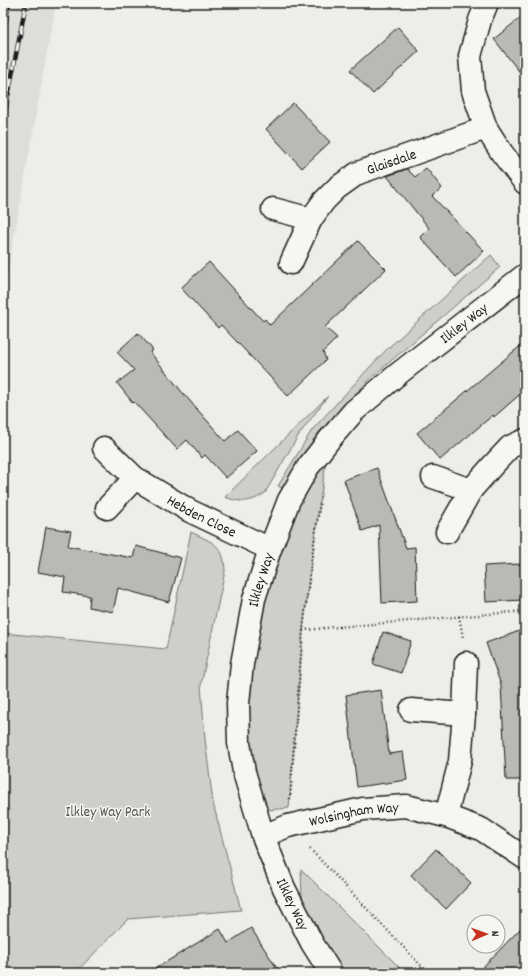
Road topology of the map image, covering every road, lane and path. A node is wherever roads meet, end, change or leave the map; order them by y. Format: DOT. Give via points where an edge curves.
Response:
graph roads {
  1 [pos="487,3"];
  2 [pos="486,128"];
  3 [pos="525,183"];
  4 [pos="273,209"];
  5 [pos="311,218"];
  6 [pos="292,263"];
  7 [pos="525,275"];
  8 [pos="525,440"];
  9 [pos="104,448"];
  10 [pos="433,477"];
  11 [pos="135,478"];
  12 [pos="471,490"];
  13 [pos="320,501"];
  14 [pos="107,508"];
  15 [pos="447,532"];
  16 [pos="270,549"];
  17 [pos="525,611"];
  18 [pos="303,630"];
  19 [pos="466,663"];
  20 [pos="411,710"];
  21 [pos="464,714"];
  22 [pos="446,816"];
  23 [pos="288,826"];
  24 [pos="262,836"];
  25 [pos="525,858"];
  26 [pos="331,973"];
  27 [pos="428,973"];
  1 -- 2 [label="street" via="470,56 473,91"];
  2 -- 3 [label="street"];
  2 -- 5 [label="street, Glaisdale" via="358,173 337,188"];
  4 -- 5 [label="street"];
  5 -- 6 [label="street, Glaisdale"];
  7 -- 16 [label="street, Ilkley Way" via="354,411 308,466 289,500"];
  8 -- 12 [label="street" via="510,447"];
  9 -- 11 [label="street, Hebden Close"];
  10 -- 12 [label="street"];
  11 -- 14 [label="street"];
  11 -- 16 [label="street, Hebden Close" via="190,510"];
  12 -- 15 [label="street"];
  13 -- 18 [label="path"];
  16 -- 24 [label="street, Ilkley Way" via="254,598 238,703 239,743 244,772"];
  17 -- 18 [label="path"];
  18 -- 23 [label="path"];
  19 -- 21 [label="street"];
  20 -- 21 [label="street"];
  21 -- 22 [label="street" via="460,761"];
  22 -- 23 [label="street, Wolsingham Way" via="406,806 370,808"];
  22 -- 25 [label="street, Wolsingham Way" via="481,830"];
  23 -- 24 [label="street, Wolsingham Way"];
  23 -- 27 [label="path"];
  24 -- 26 [label="street, Ilkley Way" via="284,888 312,943"];
}
